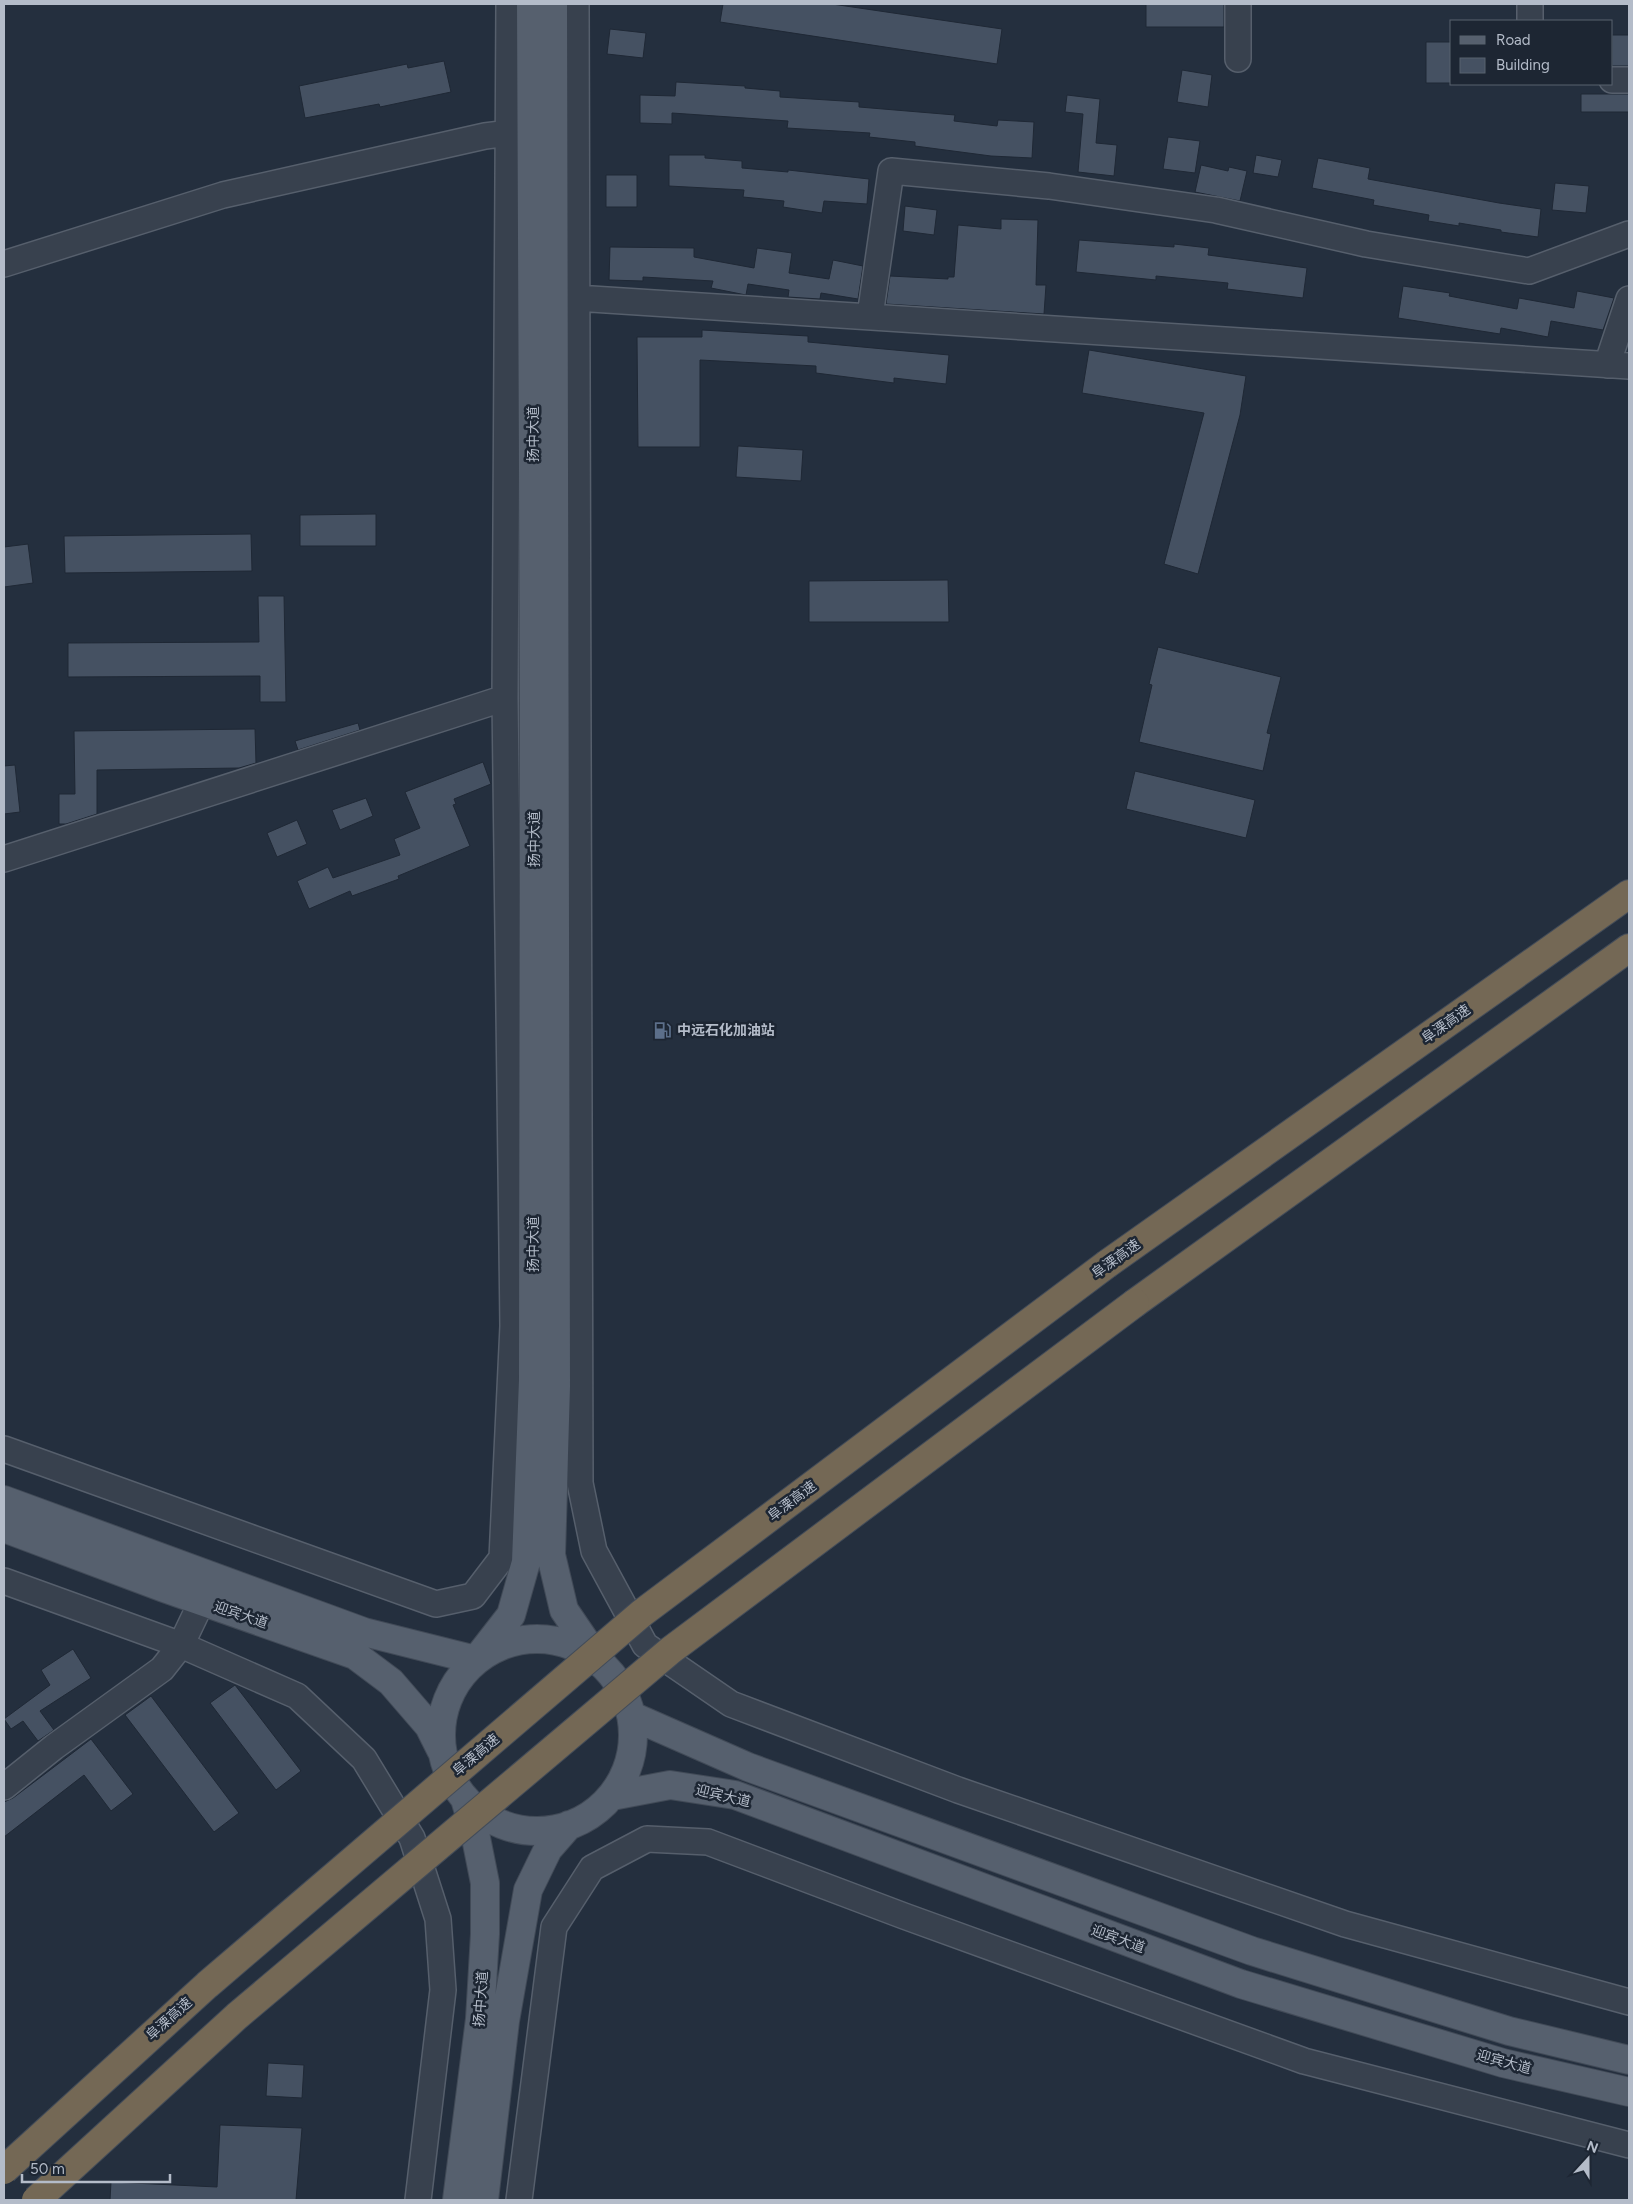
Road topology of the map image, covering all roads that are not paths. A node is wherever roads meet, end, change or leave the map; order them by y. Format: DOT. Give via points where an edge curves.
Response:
graph roads {
  1 [pos="509,4"];
  2 [pos="531,4"];
  3 [pos="553,4"];
  4 [pos="576,4"];
  5 [pos="1238,4"];
  6 [pos="1530,4"];
  7 [pos="1530,20"];
  8 [pos="1238,60"];
  9 [pos="1613,80"];
  10 [pos="1629,80"];
  11 [pos="532,131"];
  12 [pos="1629,234"];
  13 [pos="4,264"];
  14 [pos="553,269"];
  15 [pos="576,298"];
  16 [pos="1629,299"];
  17 [pos="870,316"];
  18 [pos="1618,365"];
  19 [pos="505,698"];
  20 [pos="4,858"];
  21 [pos="1629,894"];
  22 [pos="1629,948"];
  23 [pos="4,1449"];
  24 [pos="4,1500"];
  25 [pos="4,1528"];
  26 [pos="4,1581"];
  27 [pos="202,1601"];
  28 [pos="181,1645"];
  29 [pos="476,1660"];
  30 [pos="598,1660"];
  31 [pos="632,1716"];
  32 [pos="442,1752"];
  33 [pos="4,1787"];
  34 [pos="612,1796"];
  35 [pos="466,1799"];
  36 [pos="569,1825"];
  37 [pos="1629,2002"];
  38 [pos="1629,2060"];
  39 [pos="1629,2092"];
  40 [pos="1629,2145"];
  41 [pos="4,2170"];
  42 [pos="36,2200"];
  43 [pos="418,2200"];
  44 [pos="457,2200"];
  45 [pos="484,2200"];
  46 [pos="519,2200"];
  1 -- 11 [label="street"];
  2 -- 11 [label="main road, 扬中大道"];
  3 -- 11 [label="main road, 扬中大道"];
  4 -- 15 [label="street"];
  5 -- 8 [label="street"];
  6 -- 7 [label="street"];
  9 -- 10 [label="street"];
  11 -- 13 [label="street" via="484,136 223,195"];
  11 -- 14 [label="main road, 扬中大道"];
  11 -- 19 [label="street"];
  11 -- 29 [label="main road, 扬中大道" via="533,1380 526,1562 511,1615"];
  12 -- 17 [label="street" via="1529,271 1366,244 1216,210 1049,186 891,171"];
  14 -- 15 [label="street" via="575,272"];
  14 -- 30 [label="main road, 扬中大道" via="556,1386 551,1555 564,1610"];
  15 -- 17 [label="street"];
  15 -- 37 [label="street" via="580,1483 594,1551 646,1644 731,1704 958,1790 1344,1924"];
  16 -- 18 [label="street"];
  17 -- 18 [label="street"];
  19 -- 20 [label="street"];
  19 -- 23 [label="street" via="513,1326 502,1558 473,1596 436,1604"];
  21 -- 41 [label="highway, 阜溧高速, bridge" via="1107,1264 642,1613 207,1985"];
  22 -- 42 [label="highway, bridge" via="1135,1303 671,1650 237,2016"];
  24 -- 29 [label="main road, 迎宾大道" via="364,1632"];
  25 -- 27 [label="main road, 迎宾大道"];
  26 -- 28 [label="street"];
  27 -- 28 [label="street"];
  27 -- 32 [label="main road, 迎宾大道" via="355,1655 391,1682 428,1726"];
  28 -- 33 [label="street" via="162,1669"];
  28 -- 43 [label="street" via="297,1696 364,1759 412,1838 438,1919 444,1990"];
  29 -- 30 [label="main road" via="505,1644 537,1638 570,1644"];
  29 -- 32 [label="main road" via="459,1678 447,1701 441,1726"];
  30 -- 31 [label="main road" via="620,1685"];
  31 -- 34 [label="main road" via="633,1748 626,1774"];
  31 -- 38 [label="main road" via="748,1767 1252,1952 1509,2031"];
  32 -- 35 [label="main road" via="451,1777"];
  34 -- 36 [label="main road" via="593,1813"];
  34 -- 39 [label="main road, 迎宾大道" via="670,1784 735,1795 1241,1984 1503,2062"];
  35 -- 36 [label="main road" via="487,1816 513,1828 542,1831"];
  35 -- 44 [label="main road, 扬中大道" via="485,1884 485,1934 480,2019"];
  36 -- 45 [label="main road, 扬中大道" via="548,1849 528,1890 505,2021"];
  40 -- 46 [label="street" via="1304,2061 708,1842 647,1839 592,1868 554,1927"];
}
